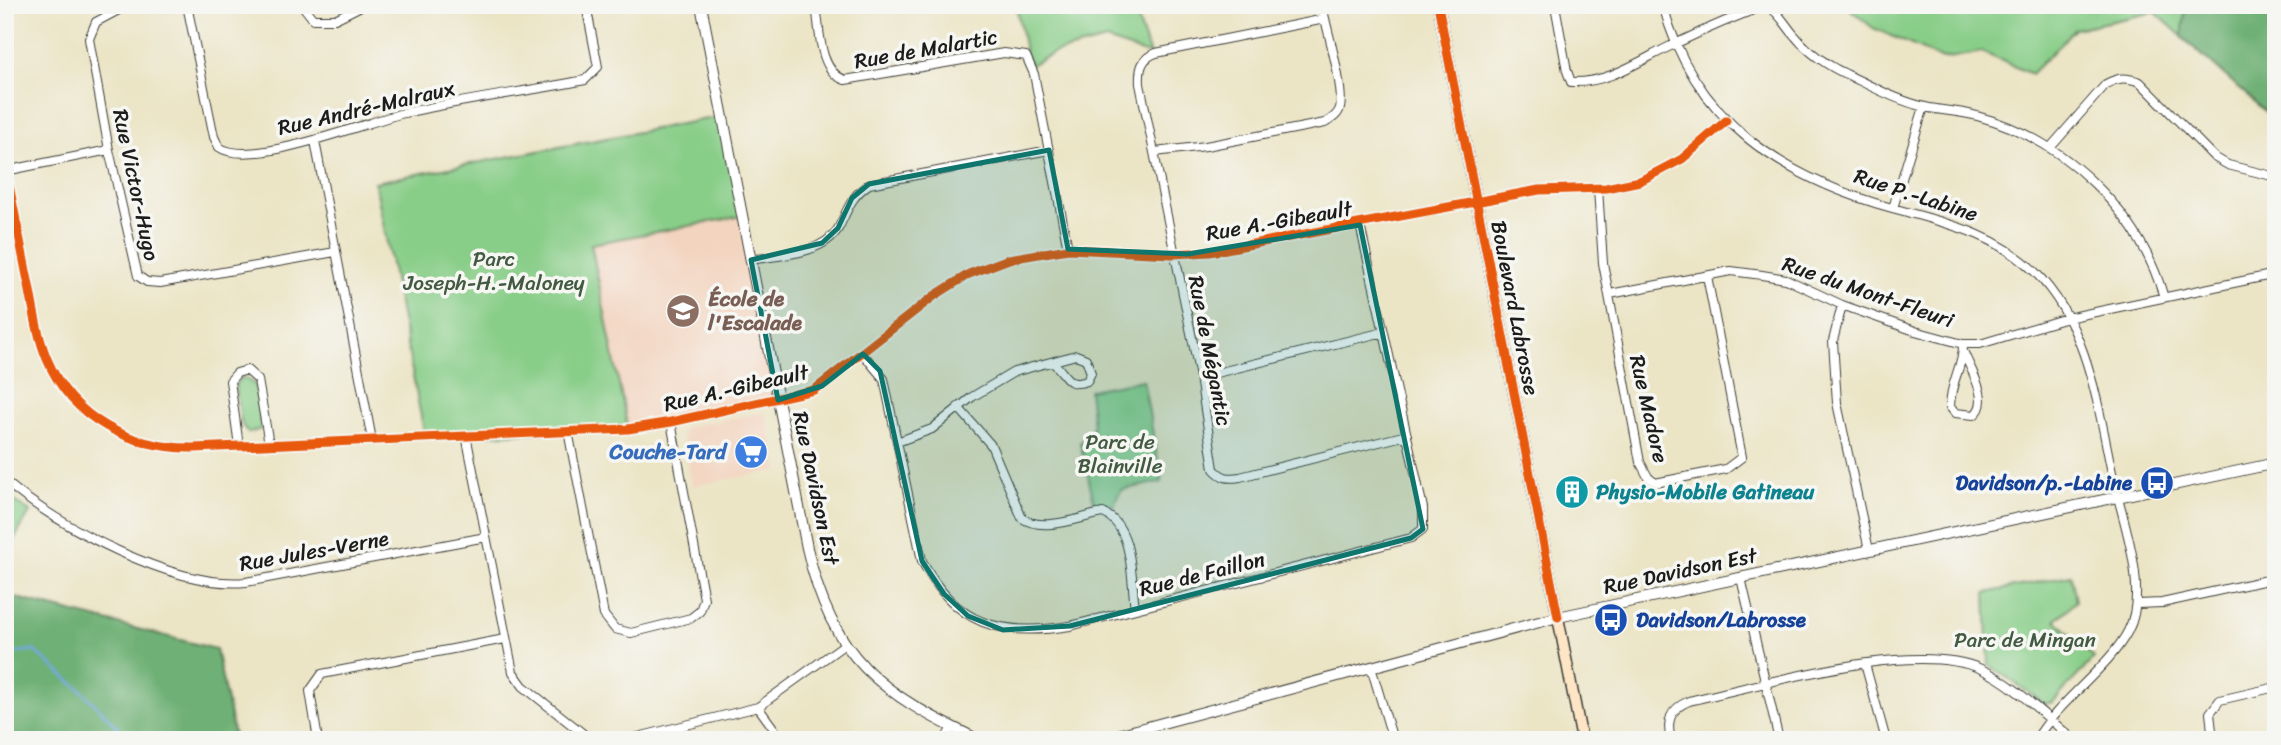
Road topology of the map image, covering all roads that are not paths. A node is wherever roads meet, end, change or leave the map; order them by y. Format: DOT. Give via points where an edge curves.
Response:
graph roads {
  1 [pos="128,5"];
  2 [pos="187,5"];
  3 [pos="302,5"];
  4 [pos="363,5"];
  5 [pos="586,5"];
  6 [pos="701,5"];
  7 [pos="816,5"];
  8 [pos="1322,5"];
  9 [pos="1438,5"];
  10 [pos="1555,5"];
  11 [pos="1663,5"];
  12 [pos="1325,19"];
  13 [pos="1676,43"];
  14 [pos="1924,107"];
  15 [pos="1726,121"];
  16 [pos="315,141"];
  17 [pos="2050,148"];
  18 [pos="109,150"];
  19 [pos="1049,150"];
  20 [pos="1155,152"];
  21 [pos="6,169"];
  22 [pos="2276,177"];
  23 [pos="1598,189"];
  24 [pos="1477,202"];
  25 [pos="1893,208"];
  26 [pos="1360,225"];
  27 [pos="1068,249"];
  28 [pos="335,252"];
  29 [pos="1172,254"];
  30 [pos="751,260"];
  31 [pos="2276,274"];
  32 [pos="1707,276"];
  33 [pos="1610,294"];
  34 [pos="2164,298"];
  35 [pos="1842,305"];
  36 [pos="2067,317"];
  37 [pos="1384,331"];
  38 [pos="1963,349"];
  39 [pos="863,354"];
  40 [pos="1052,362"];
  41 [pos="1199,377"];
  42 [pos="778,400"];
  43 [pos="958,407"];
  44 [pos="671,422"];
  45 [pos="568,431"];
  46 [pos="466,435"];
  47 [pos="1407,435"];
  48 [pos="372,440"];
  49 [pos="897,442"];
  50 [pos="269,444"];
  51 [pos="239,446"];
  52 [pos="2276,463"];
  53 [pos="5,481"];
  54 [pos="2118,497"];
  55 [pos="486,537"];
  56 [pos="1869,550"];
  57 [pos="1741,578"];
  58 [pos="2276,578"];
  59 [pos="2137,604"];
  60 [pos="1135,609"];
  61 [pos="1559,617"];
  62 [pos="505,639"];
  63 [pos="845,645"];
  64 [pos="1865,664"];
  65 [pos="1371,667"];
  66 [pos="1764,685"];
  67 [pos="2276,687"];
  68 [pos="758,706"];
  69 [pos="2049,720"];
  70 [pos="952,727"];
  71 [pos="1103,739"];
  72 [pos="318,740"];
  73 [pos="592,740"];
  74 [pos="626,740"];
  75 [pos="782,740"];
  76 [pos="945,740"];
  77 [pos="979,740"];
  78 [pos="1393,740"];
  79 [pos="1582,740"];
  80 [pos="1671,740"];
  81 [pos="1779,740"];
  82 [pos="1886,740"];
  83 [pos="2036,740"];
  84 [pos="2074,740"];
  85 [pos="2213,740"];
  1 -- 18 [label="street, Rue Victor-Hugo" via="96,22 89,35"];
  2 -- 16 [label="street, Rue André-Malraux" via="219,147 243,154"];
  3 -- 4 [label="street" via="313,19 327,22"];
  5 -- 16 [label="street, Rue André-Malraux" via="598,67 590,78 398,115"];
  6 -- 30 [label="street, Rue Davidson Est"];
  7 -- 19 [label="street, Rue de Malartic" via="827,67 845,80 1004,53 1026,56"];
  8 -- 12 [label="street"];
  9 -- 24 [label="main road, Boulevard Labrosse"];
  10 -- 13 [label="street" via="1571,82 1597,80"];
  11 -- 13 [label="street, Rue P.-Labine"];
  12 -- 20 [label="street, Rue de Mégantic" via="1150,55 1139,75"];
  12 -- 20 [label="street" via="1341,96 1339,112 1333,118 1243,139"];
  13 -- 14 [label="street" via="1767,5 1795,37 1833,68"];
  13 -- 15 [label="street, Rue P.-Labine"];
  14 -- 17 [label="street" via="1977,116"];
  14 -- 25 [label="street"];
  15 -- 23 [label="street, Rue A.-Gibeault" via="1662,172"];
  15 -- 25 [label="street, Rue P.-Labine" via="1762,152 1789,167"];
  16 -- 28 [label="street"];
  17 -- 22 [label="street" via="2106,84 2128,78 2140,82 2214,157"];
  17 -- 34 [label="street" via="2093,181 2116,209 2154,265"];
  18 -- 21 [label="street"];
  18 -- 28 [label="street, Rue Victor-Hugo" via="134,267 147,282"];
  19 -- 27 [label="street, Rue de Malartic"];
  19 -- 30 [label="street" via="869,184 852,198 838,228 822,243"];
  20 -- 29 [label="street, Rue de Mégantic"];
  21 -- 51 [label="street, Rue A.-Gibeault" via="42,346 55,376 75,402 107,427 145,443 180,448"];
  23 -- 24 [label="street, Rue A.-Gibeault" via="1539,190"];
  23 -- 33 [label="street, Rue Madore"];
  24 -- 26 [label="street, Rue A.-Gibeault"];
  24 -- 61 [label="main road, Boulevard Labrosse"];
  25 -- 36 [label="street, Rue P.-Labine" via="1983,234 2036,273"];
  26 -- 29 [label="street, Rue A.-Gibeault" via="1231,249"];
  26 -- 37 [label="street, Rue de Faillon"];
  27 -- 29 [label="street, Rue A.-Gibeault"];
  27 -- 39 [label="street, Rue A.-Gibeault" via="1009,259 969,274 927,301"];
  28 -- 48 [label="street"];
  29 -- 41 [label="street, Rue de Mégantic"];
  30 -- 42 [label="street, Rue Davidson Est"];
  31 -- 34 [label="street, Rue du Mont-Fleuri"];
  32 -- 33 [label="street, Rue du Mont-Fleuri"];
  32 -- 33 [label="street, Rue Madore" via="1742,457 1733,467 1692,477 1656,483 1642,470"];
  32 -- 35 [label="street, Rue du Mont-Fleuri" via="1731,271 1786,279"];
  34 -- 36 [label="street, Rue du Mont-Fleuri"];
  35 -- 38 [label="street, Rue du Mont-Fleuri"];
  35 -- 56 [label="street" via="1833,341 1837,403"];
  36 -- 38 [label="street, Rue du Mont-Fleuri"];
  36 -- 54 [label="street, Rue P.-Labine" via="2087,359"];
  37 -- 41 [label="street"];
  37 -- 47 [label="street, Rue de Faillon"];
  38 -- 38 [label="street" via="1951,384 1950,407 1955,413 1973,415 1979,412 1982,399"];
  39 -- 42 [label="street, Rue A.-Gibeault" via="822,386"];
  39 -- 49 [label="street, Rue de Faillon" via="884,379"];
  40 -- 40 [label="street" via="1075,384 1087,381 1091,373 1081,356"];
  40 -- 43 [label="street" via="1014,372"];
  41 -- 47 [label="street, Rue de Mégantic" via="1214,469 1221,477 1229,479"];
  42 -- 44 [label="street, Rue A.-Gibeault"];
  42 -- 63 [label="street, Rue Davidson Est" via="812,569"];
  43 -- 49 [label="street" via="932,429"];
  43 -- 60 [label="street" via="991,445 1017,509 1027,522 1052,523 1103,513 1118,523"];
  44 -- 45 [label="street, Rue A.-Gibeault"];
  44 -- 45 [label="street" via="705,599 691,618 631,633 615,629 604,615"];
  45 -- 46 [label="street, Rue A.-Gibeault"];
  46 -- 48 [label="street, Rue A.-Gibeault"];
  46 -- 55 [label="street"];
  47 -- 60 [label="street, Rue de Faillon" via="1425,520 1418,535"];
  48 -- 50 [label="street, Rue A.-Gibeault"];
  49 -- 60 [label="street, Rue de Faillon" via="922,561 944,594 968,616 1003,630 1043,631"];
  50 -- 51 [label="street, Rue A.-Gibeault"];
  50 -- 51 [label="street" via="258,380 247,370 230,381"];
  52 -- 54 [label="street, Rue Davidson Est"];
  53 -- 55 [label="street, Rue Jules-Verne" via="77,529 175,572 223,583 246,583"];
  54 -- 56 [label="street, Rue Davidson Est"];
  54 -- 59 [label="street, Rue P.-Labine"];
  55 -- 62 [label="street"];
  56 -- 57 [label="street, Rue Davidson Est"];
  57 -- 61 [label="street, Rue Davidson Est"];
  57 -- 66 [label="street"];
  58 -- 59 [label="street" via="2162,603"];
  59 -- 69 [label="street" via="2122,642"];
  61 -- 65 [label="street, Rue Davidson Est"];
  61 -- 79 [label="main road, Boulevard Labrosse"];
  62 -- 72 [label="street" via="321,674 310,691"];
  62 -- 73 [label="street" via="513,672 523,686"];
  63 -- 68 [label="street"];
  63 -- 70 [label="street, Rue Davidson Est" via="896,696"];
  64 -- 66 [label="street"];
  64 -- 69 [label="street" via="1915,658 1965,663 1996,677"];
  64 -- 82 [label="street"];
  65 -- 71 [label="street, Rue Davidson Est"];
  65 -- 78 [label="street"];
  66 -- 80 [label="street" via="1680,705 1668,720"];
  66 -- 81 [label="street"];
  67 -- 85 [label="street" via="2220,701 2210,713"];
  68 -- 74 [label="street"];
  68 -- 75 [label="street"];
  69 -- 83 [label="street"];
  69 -- 84 [label="street"];
  70 -- 76 [label="street"];
  70 -- 77 [label="street, Rue Davidson Est"];
}
